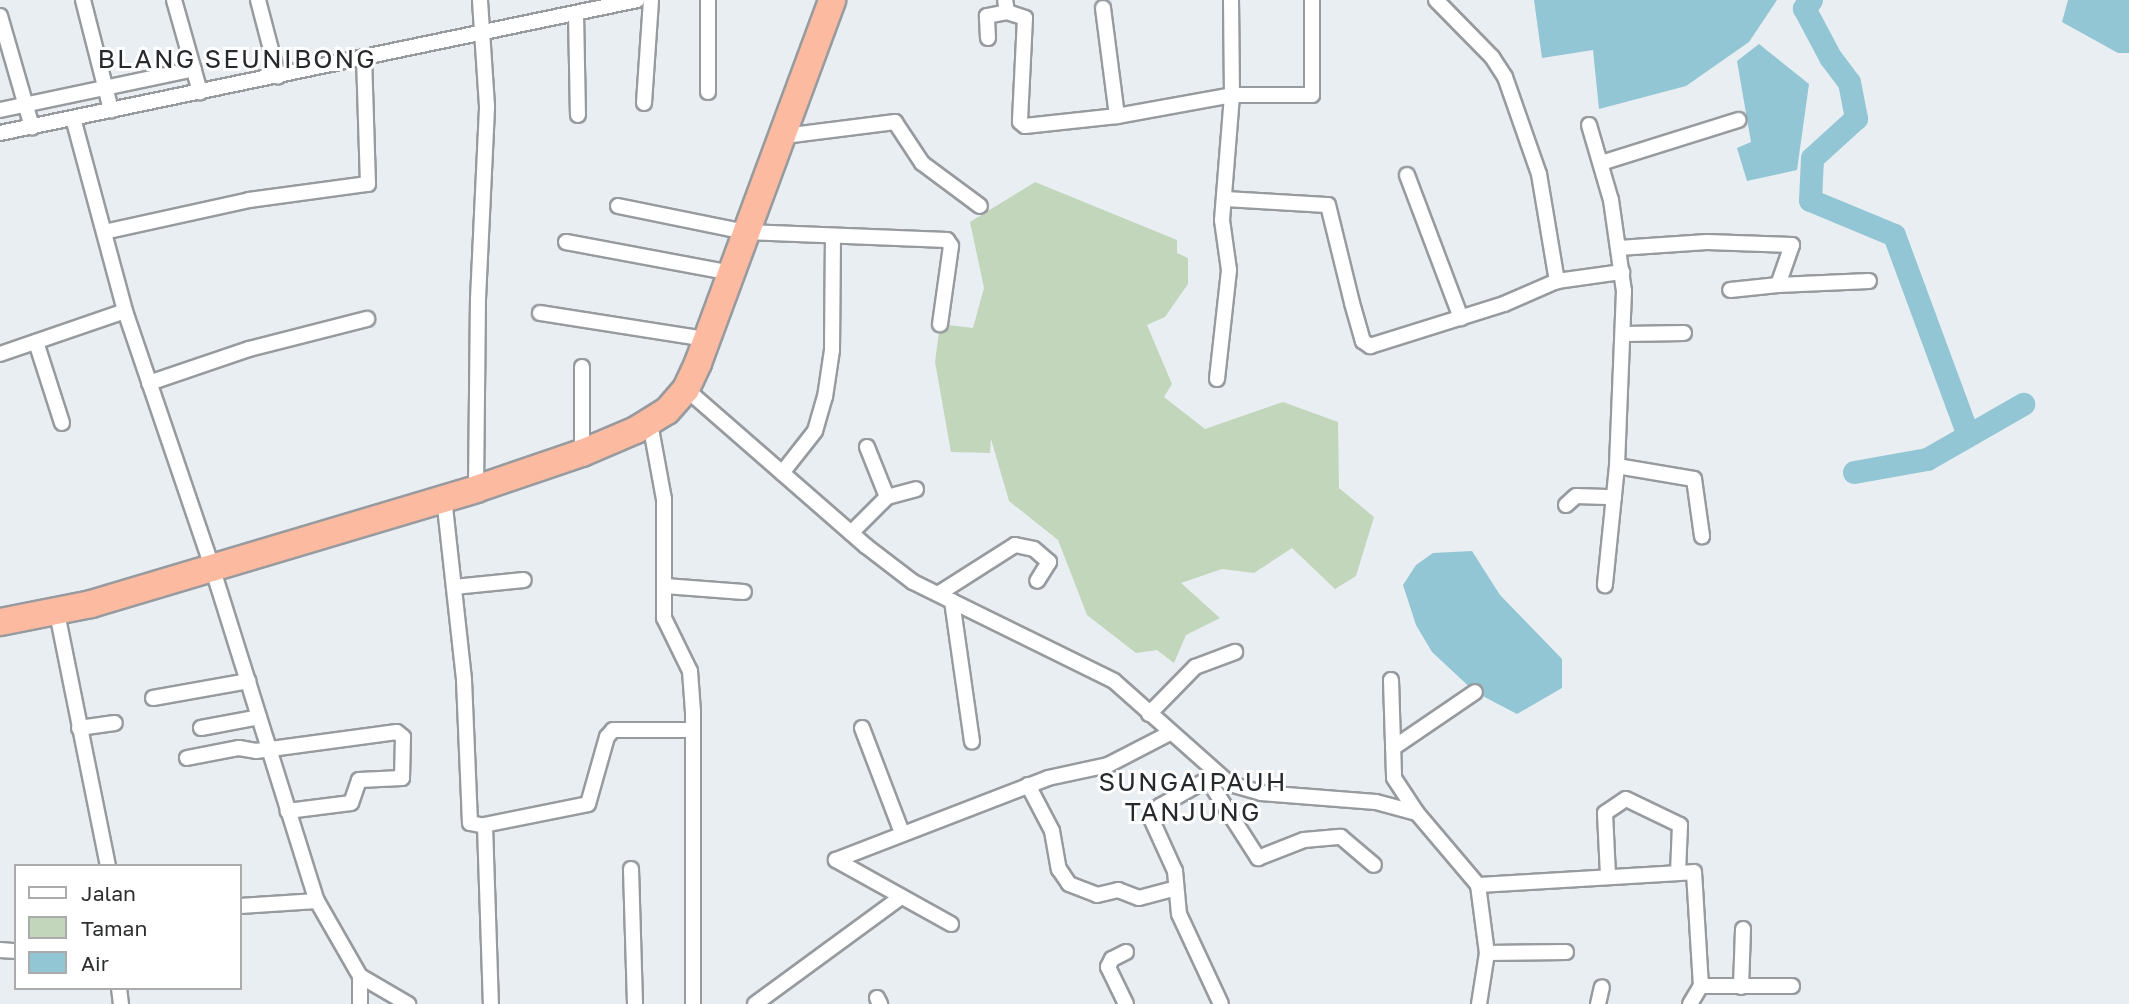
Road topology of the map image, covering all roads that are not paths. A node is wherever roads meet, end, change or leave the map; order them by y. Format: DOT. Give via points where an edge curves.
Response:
graph roads {
  1 [pos="83,0"];
  2 [pos="174,0"];
  3 [pos="258,0"];
  4 [pos="480,0"];
  5 [pos="637,0"];
  6 [pos="651,0"];
  7 [pos="708,0"];
  8 [pos="1231,0"];
  9 [pos="1312,0"];
  10 [pos="1436,0"];
  11 [pos="831,3"];
  12 [pos="1006,6"];
  13 [pos="1103,8"];
  14 [pos="576,13"];
  15 [pos="0,16"];
  16 [pos="485,33"];
  17 [pos="988,38"];
  18 [pos="364,58"];
  19 [pos="194,69"];
  20 [pos="278,76"];
  21 [pos="105,88"];
  22 [pos="200,92"];
  23 [pos="708,92"];
  24 [pos="1232,95"];
  25 [pos="645,103"];
  26 [pos="25,105"];
  27 [pos="0,110"];
  28 [pos="111,110"];
  29 [pos="578,115"];
  30 [pos="1117,116"];
  31 [pos="73,118"];
  32 [pos="1738,120"];
  33 [pos="1589,125"];
  34 [pos="32,127"];
  35 [pos="0,133"];
  36 [pos="784,136"];
  37 [pos="1601,163"];
  38 [pos="1407,175"];
  39 [pos="1224,200"];
  40 [pos="618,206"];
  41 [pos="980,206"];
  42 [pos="104,232"];
  43 [pos="746,232"];
  44 [pos="832,236"];
  45 [pos="566,242"];
  46 [pos="1619,248"];
  47 [pos="1622,272"];
  48 [pos="731,273"];
  49 [pos="1557,281"];
  50 [pos="1869,281"];
  51 [pos="1778,285"];
  52 [pos="1730,289"];
  53 [pos="125,312"];
  54 [pos="540,313"];
  55 [pos="1461,318"];
  56 [pos="367,319"];
  57 [pos="940,324"];
  58 [pos="1684,332"];
  59 [pos="1625,334"];
  60 [pos="706,339"];
  61 [pos="36,342"];
  62 [pos="0,355"];
  63 [pos="582,367"];
  64 [pos="1217,379"];
  65 [pos="149,383"];
  66 [pos="686,389"];
  67 [pos="62,423"];
  68 [pos="650,423"];
  69 [pos="867,447"];
  70 [pos="582,453"];
  71 [pos="1617,466"];
  72 [pos="782,473"];
  73 [pos="476,489"];
  74 [pos="916,489"];
  75 [pos="887,497"];
  76 [pos="1614,497"];
  77 [pos="444,498"];
  78 [pos="1566,505"];
  79 [pos="851,533"];
  80 [pos="1702,536"];
  81 [pos="213,570"];
  82 [pos="524,580"];
  83 [pos="1037,581"];
  84 [pos="1605,585"];
  85 [pos="665,586"];
  86 [pos="454,587"];
  87 [pos="744,592"];
  88 [pos="938,594"];
  89 [pos="952,601"];
  90 [pos="57,613"];
  91 [pos="0,622"];
  92 [pos="1236,652"];
  93 [pos="1391,680"];
  94 [pos="248,681"];
  95 [pos="1475,692"];
  96 [pos="153,698"];
  97 [pos="1149,714"];
  98 [pos="259,717"];
  99 [pos="115,723"];
  100 [pos="79,728"];
  101 [pos="862,728"];
  102 [pos="201,729"];
  103 [pos="693,730"];
  104 [pos="1170,733"];
  105 [pos="972,743"];
  106 [pos="268,748"];
  107 [pos="1393,748"];
  108 [pos="187,758"];
  109 [pos="1212,777"];
  110 [pos="1028,785"];
  111 [pos="288,811"];
  112 [pos="1417,813"];
  113 [pos="484,825"];
  114 [pos="902,832"];
  115 [pos="108,864"];
  116 [pos="1374,864"];
  117 [pos="631,869"];
  118 [pos="1678,872"];
  119 [pos="1608,875"];
  120 [pos="1478,885"];
  121 [pos="1176,888"];
  122 [pos="901,897"];
  123 [pos="317,901"];
  124 [pos="242,906"];
  125 [pos="951,924"];
  126 [pos="1743,929"];
  127 [pos="1566,952"];
  128 [pos="1126,953"];
  129 [pos="1487,953"];
  130 [pos="360,976"];
  131 [pos="1702,986"];
  132 [pos="1741,986"];
  133 [pos="1793,986"];
  134 [pos="1602,987"];
  135 [pos="360,1004"];
  136 [pos="408,1004"];
  137 [pos="491,1004"];
  138 [pos="635,1004"];
  139 [pos="693,1004"];
  140 [pos="755,1004"];
  141 [pos="1126,1004"];
  142 [pos="1221,1004"];
  143 [pos="1479,1004"];
  144 [pos="1598,1004"];
  145 [pos="1690,1004"];
  1 -- 21 [label="street"];
  2 -- 19 [label="street"];
  3 -- 20 [label="street"];
  4 -- 16 [label="street"];
  5 -- 14 [label="street"];
  6 -- 25 [label="street"];
  7 -- 23 [label="street"];
  8 -- 24 [label="street"];
  9 -- 24 [label="street" via="1314,92 1308,96"];
  10 -- 49 [label="street" via="1492,57 1505,77 1539,174"];
  11 -- 36 [label="highway"];
  12 -- 17 [label="street" via="988,14"];
  12 -- 30 [label="street" via="1025,18 1022,124"];
  13 -- 30 [label="street"];
  14 -- 16 [label="street"];
  14 -- 29 [label="street"];
  15 -- 26 [label="street"];
  16 -- 18 [label="street"];
  16 -- 73 [label="street"];
  18 -- 20 [label="street"];
  18 -- 42 [label="street" via="368,184 249,200"];
  19 -- 21 [label="street"];
  19 -- 22 [label="street"];
  20 -- 22 [label="street"];
  21 -- 26 [label="street"];
  21 -- 28 [label="street"];
  22 -- 28 [label="street"];
  24 -- 30 [label="street"];
  24 -- 39 [label="street"];
  26 -- 27 [label="street"];
  26 -- 34 [label="street"];
  28 -- 31 [label="street"];
  31 -- 34 [label="street"];
  31 -- 42 [label="street"];
  32 -- 37 [label="street"];
  33 -- 37 [label="street"];
  34 -- 35 [label="street"];
  36 -- 41 [label="street" via="895,122 922,163"];
  36 -- 43 [label="highway"];
  37 -- 46 [label="street"];
  38 -- 55 [label="street"];
  39 -- 55 [label="street" via="1328,205 1367,344 1375,347"];
  39 -- 64 [label="street" via="1229,270"];
  40 -- 43 [label="street"];
  42 -- 53 [label="street"];
  43 -- 44 [label="street"];
  43 -- 48 [label="highway"];
  44 -- 57 [label="street" via="949,241"];
  44 -- 72 [label="street" via="832,350 825,397 815,431"];
  45 -- 48 [label="street"];
  46 -- 47 [label="street"];
  46 -- 51 [label="street" via="1786,241 1793,249"];
  47 -- 49 [label="street"];
  47 -- 59 [label="street"];
  48 -- 60 [label="highway"];
  49 -- 55 [label="street"];
  50 -- 51 [label="street"];
  51 -- 52 [label="street"];
  53 -- 61 [label="street"];
  53 -- 65 [label="street"];
  54 -- 60 [label="street"];
  56 -- 65 [label="street" via="249,349"];
  58 -- 59 [label="street"];
  59 -- 71 [label="street"];
  60 -- 66 [label="highway"];
  61 -- 62 [label="street"];
  61 -- 67 [label="street"];
  63 -- 70 [label="street"];
  65 -- 81 [label="street"];
  66 -- 68 [label="highway"];
  66 -- 72 [label="street"];
  68 -- 70 [label="highway"];
  68 -- 85 [label="street" via="664,499"];
  69 -- 75 [label="street"];
  70 -- 73 [label="highway"];
  71 -- 76 [label="street"];
  71 -- 80 [label="street" via="1694,479"];
  72 -- 79 [label="street"];
  73 -- 77 [label="highway"];
  74 -- 75 [label="street"];
  75 -- 79 [label="street"];
  76 -- 78 [label="street" via="1576,496"];
  76 -- 84 [label="street"];
  77 -- 81 [label="highway"];
  77 -- 86 [label="street"];
  79 -- 88 [label="street" via="913,582"];
  81 -- 90 [label="highway"];
  81 -- 94 [label="street"];
  82 -- 86 [label="street"];
  83 -- 88 [label="street" via="1049,562 1034,549 1015,545"];
  85 -- 87 [label="street"];
  85 -- 103 [label="street" via="666,625 690,671"];
  86 -- 113 [label="street" via="470,823"];
  88 -- 89 [label="street"];
  89 -- 97 [label="street" via="1114,681"];
  89 -- 105 [label="street"];
  90 -- 91 [label="highway"];
  90 -- 100 [label="street"];
  92 -- 97 [label="street" via="1195,667"];
  93 -- 107 [label="street"];
  94 -- 96 [label="street"];
  94 -- 98 [label="street"];
  95 -- 107 [label="street"];
  97 -- 104 [label="street"];
  98 -- 102 [label="street"];
  98 -- 106 [label="street"];
  99 -- 100 [label="street"];
  100 -- 115 [label="street"];
  101 -- 114 [label="street"];
  103 -- 113 [label="street" via="614,730 607,737 588,804"];
  103 -- 139 [label="street"];
  104 -- 109 [label="street"];
  104 -- 110 [label="street" via="1108,765"];
  106 -- 108 [label="street" via="239,748"];
  106 -- 111 [label="street"];
  106 -- 111 [label="street" via="397,732 403,737 402,778 359,780 351,803"];
  107 -- 112 [label="street" via="1394,778"];
  109 -- 112 [label="street" via="1248,791 1376,802"];
  109 -- 116 [label="street" via="1258,859 1295,843 1341,837"];
  109 -- 121 [label="street" via="1150,816 1175,871"];
  110 -- 114 [label="street"];
  110 -- 121 [label="street" via="1052,831 1059,869 1069,884 1097,895 1118,890 1139,898"];
  111 -- 123 [label="street"];
  112 -- 120 [label="street"];
  113 -- 137 [label="street"];
  114 -- 122 [label="street" via="836,860"];
  117 -- 138 [label="street"];
  118 -- 119 [label="street"];
  118 -- 119 [label="street" via="1680,825 1626,799 1605,813"];
  118 -- 131 [label="street" via="1694,872"];
  119 -- 120 [label="street"];
  120 -- 129 [label="street"];
  121 -- 142 [label="street" via="1179,914"];
  122 -- 125 [label="street"];
  122 -- 140 [label="street"];
  123 -- 124 [label="street"];
  123 -- 130 [label="street"];
  126 -- 132 [label="street"];
  127 -- 129 [label="street"];
  128 -- 141 [label="street" via="1112,959 1108,967"];
  129 -- 143 [label="street"];
  130 -- 135 [label="street"];
  130 -- 136 [label="street"];
  131 -- 132 [label="street"];
  131 -- 145 [label="street"];
  132 -- 133 [label="street"];
  134 -- 144 [label="street"];
}
